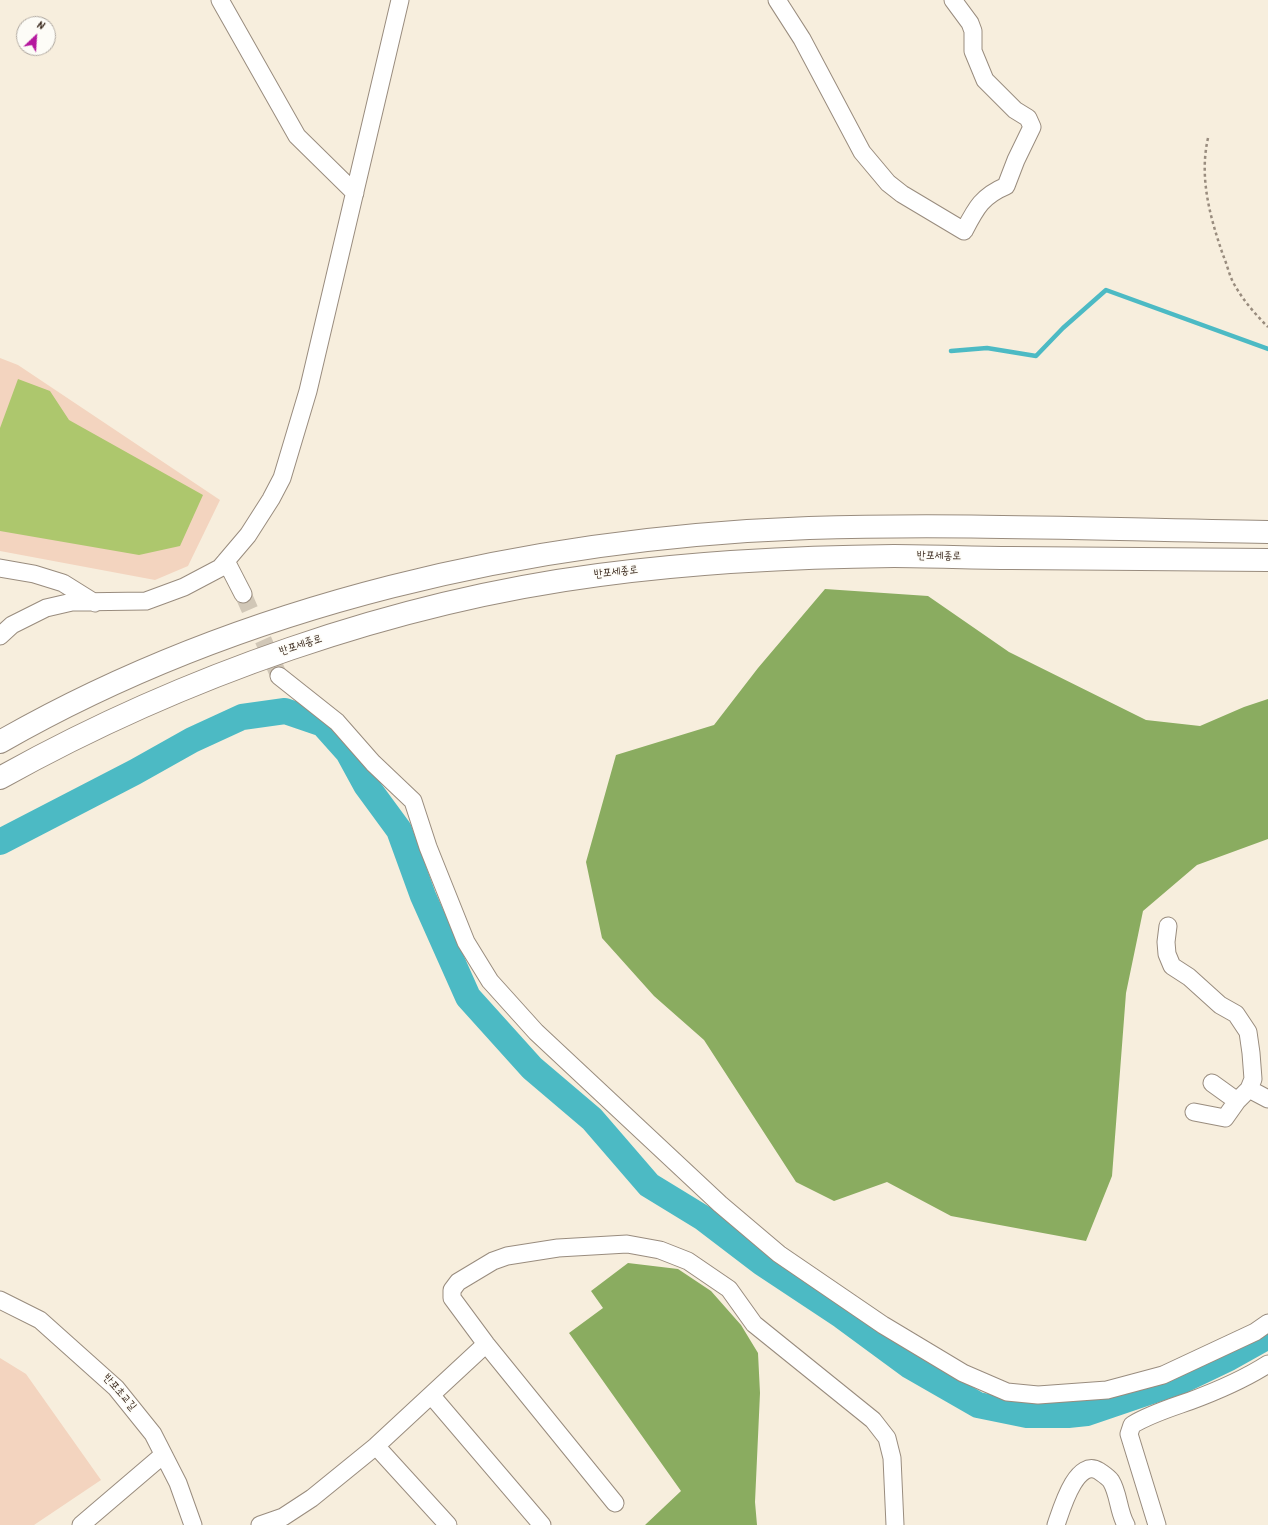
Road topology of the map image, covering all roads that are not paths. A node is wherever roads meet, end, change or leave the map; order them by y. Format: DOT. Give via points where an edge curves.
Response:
graph roads {
  1 [pos="220,0"];
  2 [pos="400,0"];
  3 [pos="777,0"];
  4 [pos="953,0"];
  5 [pos="355,193"];
  6 [pos="1268,532"];
  7 [pos="1268,560"];
  8 [pos="226,561"];
  9 [pos="0,568"];
  10 [pos="243,594"];
  11 [pos="95,603"];
  12 [pos="0,636"];
  13 [pos="279,676"];
  14 [pos="0,742"];
  15 [pos="0,778"];
  16 [pos="1168,926"];
  17 [pos="1212,1084"];
  18 [pos="1249,1089"];
  19 [pos="1268,1099"];
  20 [pos="1237,1101"];
  21 [pos="1194,1112"];
  22 [pos="0,1300"];
  23 [pos="1268,1323"];
  24 [pos="486,1344"];
  25 [pos="1268,1364"];
  26 [pos="431,1395"];
  27 [pos="376,1446"];
  28 [pos="163,1455"];
  29 [pos="615,1502"];
  30 [pos="81,1525"];
  31 [pos="193,1525"];
  32 [pos="260,1525"];
  33 [pos="448,1525"];
  34 [pos="542,1525"];
  35 [pos="895,1525"];
  36 [pos="1056,1525"];
  37 [pos="1126,1525"];
  38 [pos="1157,1525"];
  1 -- 5 [label="street" via="297,136"];
  2 -- 5 [label="street"];
  3 -- 4 [label="street" via="802,39 862,152 888,183 902,194 964,231 975,209 990,193 1006,186 1032,127 1028,118 1015,110 985,80 973,51 973,30"];
  5 -- 8 [label="street" via="308,391 282,478 248,535"];
  6 -- 14 [label="highway" via="1012,527 809,528 595,546 382,588 262,624 150,668 38,720"];
  7 -- 15 [label="highway, 반포세종로" via="896,556 808,558 720,563 599,575 484,594 386,619 267,657 161,700 53,749"];
  8 -- 10 [label="street"];
  8 -- 11 [label="street" via="220,568 184,587 146,601"];
  9 -- 11 [label="street" via="34,574 63,583"];
  11 -- 12 [label="street" via="72,602 46,608 12,625"];
  13 -- 23 [label="street" via="337,722 373,763 413,800 428,847 466,942 490,981 536,1032 720,1204 773,1249 883,1326 963,1373 1007,1392 1038,1395 1107,1390 1163,1375 1255,1332"];
  16 -- 18 [label="street" via="1167,954 1172,966 1189,977 1220,1005 1236,1014 1248,1032 1253,1079"];
  17 -- 20 [label="street"];
  18 -- 19 [label="street"];
  18 -- 20 [label="street"];
  20 -- 21 [label="street" via="1225,1118"];
  22 -- 28 [label="street, 반포초교길" via="40,1320 116,1388 153,1434"];
  24 -- 26 [label="street"];
  24 -- 29 [label="street"];
  24 -- 35 [label="street" via="452,1298 452,1290 458,1282 493,1261 506,1256 558,1248 627,1244 660,1250 688,1261 729,1289 754,1324 878,1426 887,1438 892,1458"];
  25 -- 38 [label="street" via="1214,1392 1156,1413 1132,1425 1129,1434"];
  26 -- 27 [label="street"];
  26 -- 34 [label="street"];
  27 -- 32 [label="street" via="312,1498 282,1517"];
  27 -- 33 [label="street"];
  28 -- 30 [label="street"];
  28 -- 31 [label="street, 반포초교길" via="178,1483"];
  36 -- 37 [label="street" via="1065,1500 1079,1474 1096,1469 1110,1480"];
}
